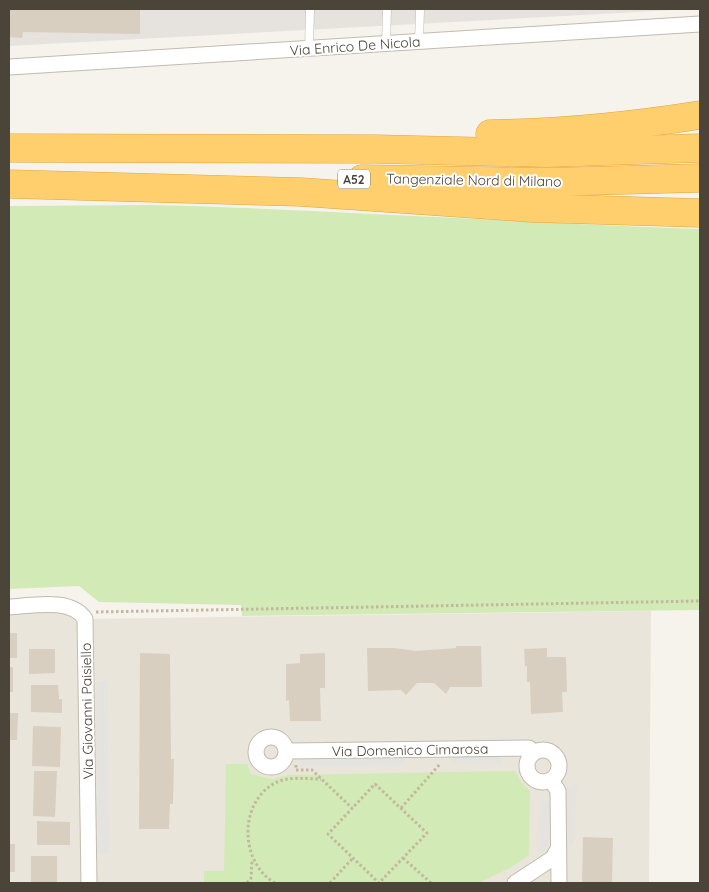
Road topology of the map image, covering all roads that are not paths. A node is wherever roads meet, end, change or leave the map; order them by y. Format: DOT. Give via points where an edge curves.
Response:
graph roads {
  1 [pos="310,9"];
  2 [pos="387,9"];
  3 [pos="420,9"];
  4 [pos="700,24"];
  5 [pos="419,42"];
  6 [pos="386,44"];
  7 [pos="310,48"];
  8 [pos="9,67"];
  9 [pos="700,115"];
  10 [pos="9,148"];
  11 [pos="700,148"];
  12 [pos="375,149"];
  13 [pos="700,178"];
  14 [pos="9,183"];
  15 [pos="700,213"];
  16 [pos="9,607"];
  17 [pos="291,749"];
  18 [pos="534,752"];
  19 [pos="551,780"];
  20 [pos="558,848"];
  21 [pos="89,883"];
  22 [pos="515,883"];
  23 [pos="559,883"];
  1 -- 7 [label="lane"];
  2 -- 6 [label="lane"];
  3 -- 5 [label="lane"];
  4 -- 5 [label="street, Via Enrico De Nicola"];
  5 -- 6 [label="street, Via Enrico De Nicola"];
  6 -- 7 [label="street, Via Enrico De Nicola"];
  7 -- 8 [label="street, Via Enrico De Nicola"];
  9 -- 12 [label="highway, A52" via="635,126 557,133 480,134"];
  10 -- 12 [label="highway, Tangenziale Nord di Milano / A52"];
  11 -- 12 [label="highway, Tangenziale Nord di Milano / A52" via="546,153"];
  13 -- 14 [label="highway, Tangenziale Nord di Milano / A52" via="548,182 111,175"];
  14 -- 15 [label="highway, A52" via="301,192 532,208"];
  16 -- 21 [label="street, Via Giovanni Paisiello" via="72,607 85,619"];
  17 -- 18 [label="street, Via Domenico Cimarosa" via="529,748"];
  18 -- 19 [label="street" via="526,766 529,775 543,782"];
  18 -- 19 [label="street, Via Domenico Cimarosa" via="551,752 557,758 557,774"];
  19 -- 20 [label="street" via="558,791"];
  20 -- 22 [label="street" via="553,858"];
  20 -- 23 [label="street"];
}
